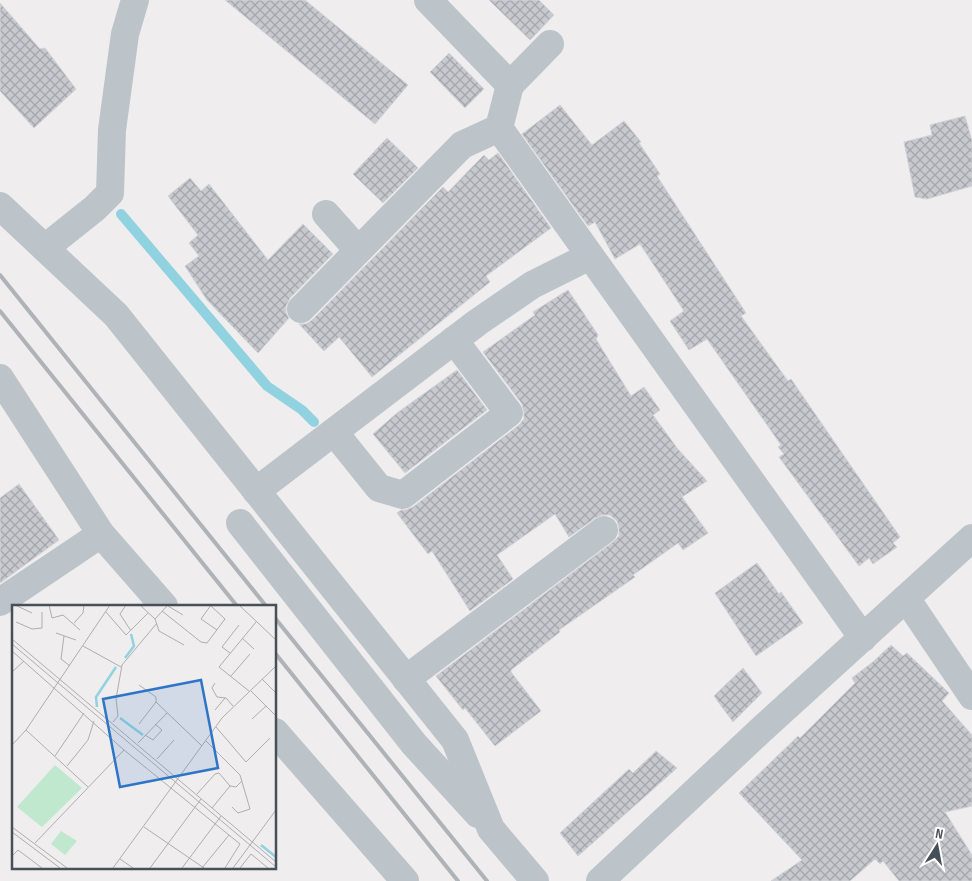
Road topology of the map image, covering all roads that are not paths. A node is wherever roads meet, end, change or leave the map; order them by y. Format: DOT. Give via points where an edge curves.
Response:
graph roads {
  1 [pos="135,0"];
  2 [pos="428,0"];
  3 [pos="550,44"];
  4 [pos="510,84"];
  5 [pos="499,128"];
  6 [pos="0,206"];
  7 [pos="326,214"];
  8 [pos="45,248"];
  9 [pos="358,250"];
  10 [pos="590,256"];
  11 [pos="301,309"];
  12 [pos="454,340"];
  13 [pos="0,378"];
  14 [pos="334,432"];
  15 [pos="256,491"];
  16 [pos="240,523"];
  17 [pos="604,530"];
  18 [pos="101,534"];
  19 [pos="972,538"];
  20 [pos="906,598"];
  21 [pos="0,602"];
  22 [pos="163,605"];
  23 [pos="863,638"];
  24 [pos="406,680"];
  25 [pos="972,696"];
  26 [pos="276,733"];
  27 [pos="491,829"];
  28 [pos="405,881"];
  29 [pos="535,881"];
  30 [pos="600,881"];
  1 -- 8 [label="street" via="125,34 112,130 110,193"];
  2 -- 4 [label="street"];
  3 -- 4 [label="street"];
  4 -- 5 [label="street"];
  5 -- 9 [label="street" via="462,145"];
  5 -- 10 [label="street"];
  6 -- 8 [label="street"];
  7 -- 9 [label="street"];
  8 -- 15 [label="street" via="116,315"];
  9 -- 11 [label="street"];
  10 -- 12 [label="street" via="532,285"];
  10 -- 23 [label="street"];
  12 -- 14 [label="street"];
  12 -- 14 [label="street" via="509,413 404,495 379,488"];
  13 -- 18 [label="street"];
  14 -- 15 [label="street"];
  15 -- 24 [label="street"];
  16 -- 27 [label="street" via="414,744"];
  17 -- 24 [label="street"];
  18 -- 21 [label="street"];
  18 -- 22 [label="street"];
  19 -- 20 [label="street"];
  20 -- 23 [label="street"];
  20 -- 25 [label="street"];
  23 -- 30 [label="street"];
  24 -- 27 [label="street" via="455,740"];
  26 -- 28 [label="street"];
  27 -- 29 [label="street"];
}
